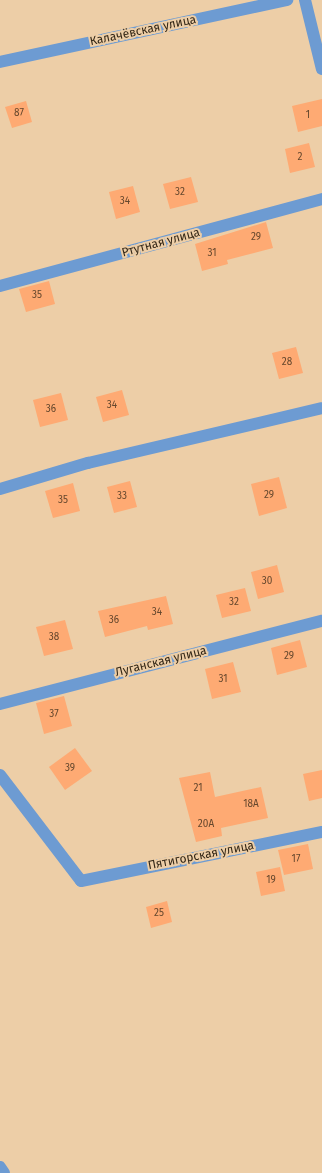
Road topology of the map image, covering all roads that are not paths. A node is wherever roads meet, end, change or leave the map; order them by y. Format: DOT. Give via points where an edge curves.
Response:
graph roads {
  1 [pos="287,0"];
  2 [pos="305,0"];
  3 [pos="0,62"];
  4 [pos="322,69"];
  5 [pos="322,199"];
  6 [pos="0,286"];
  7 [pos="322,408"];
  8 [pos="0,489"];
  9 [pos="322,621"];
  10 [pos="0,704"];
  11 [pos="0,775"];
  12 [pos="322,832"];
  13 [pos="0,1167"];
  14 [pos="4,1173"];
  1 -- 3 [label="street, Калачёвская улица"];
  2 -- 4 [label="street"];
  5 -- 6 [label="street, Ртутная улица"];
  7 -- 8 [label="street" via="88,463"];
  9 -- 10 [label="street, Луганская улица"];
  11 -- 12 [label="street, Пятигорская улица" via="81,880"];
  13 -- 14 [label="street"];
}
